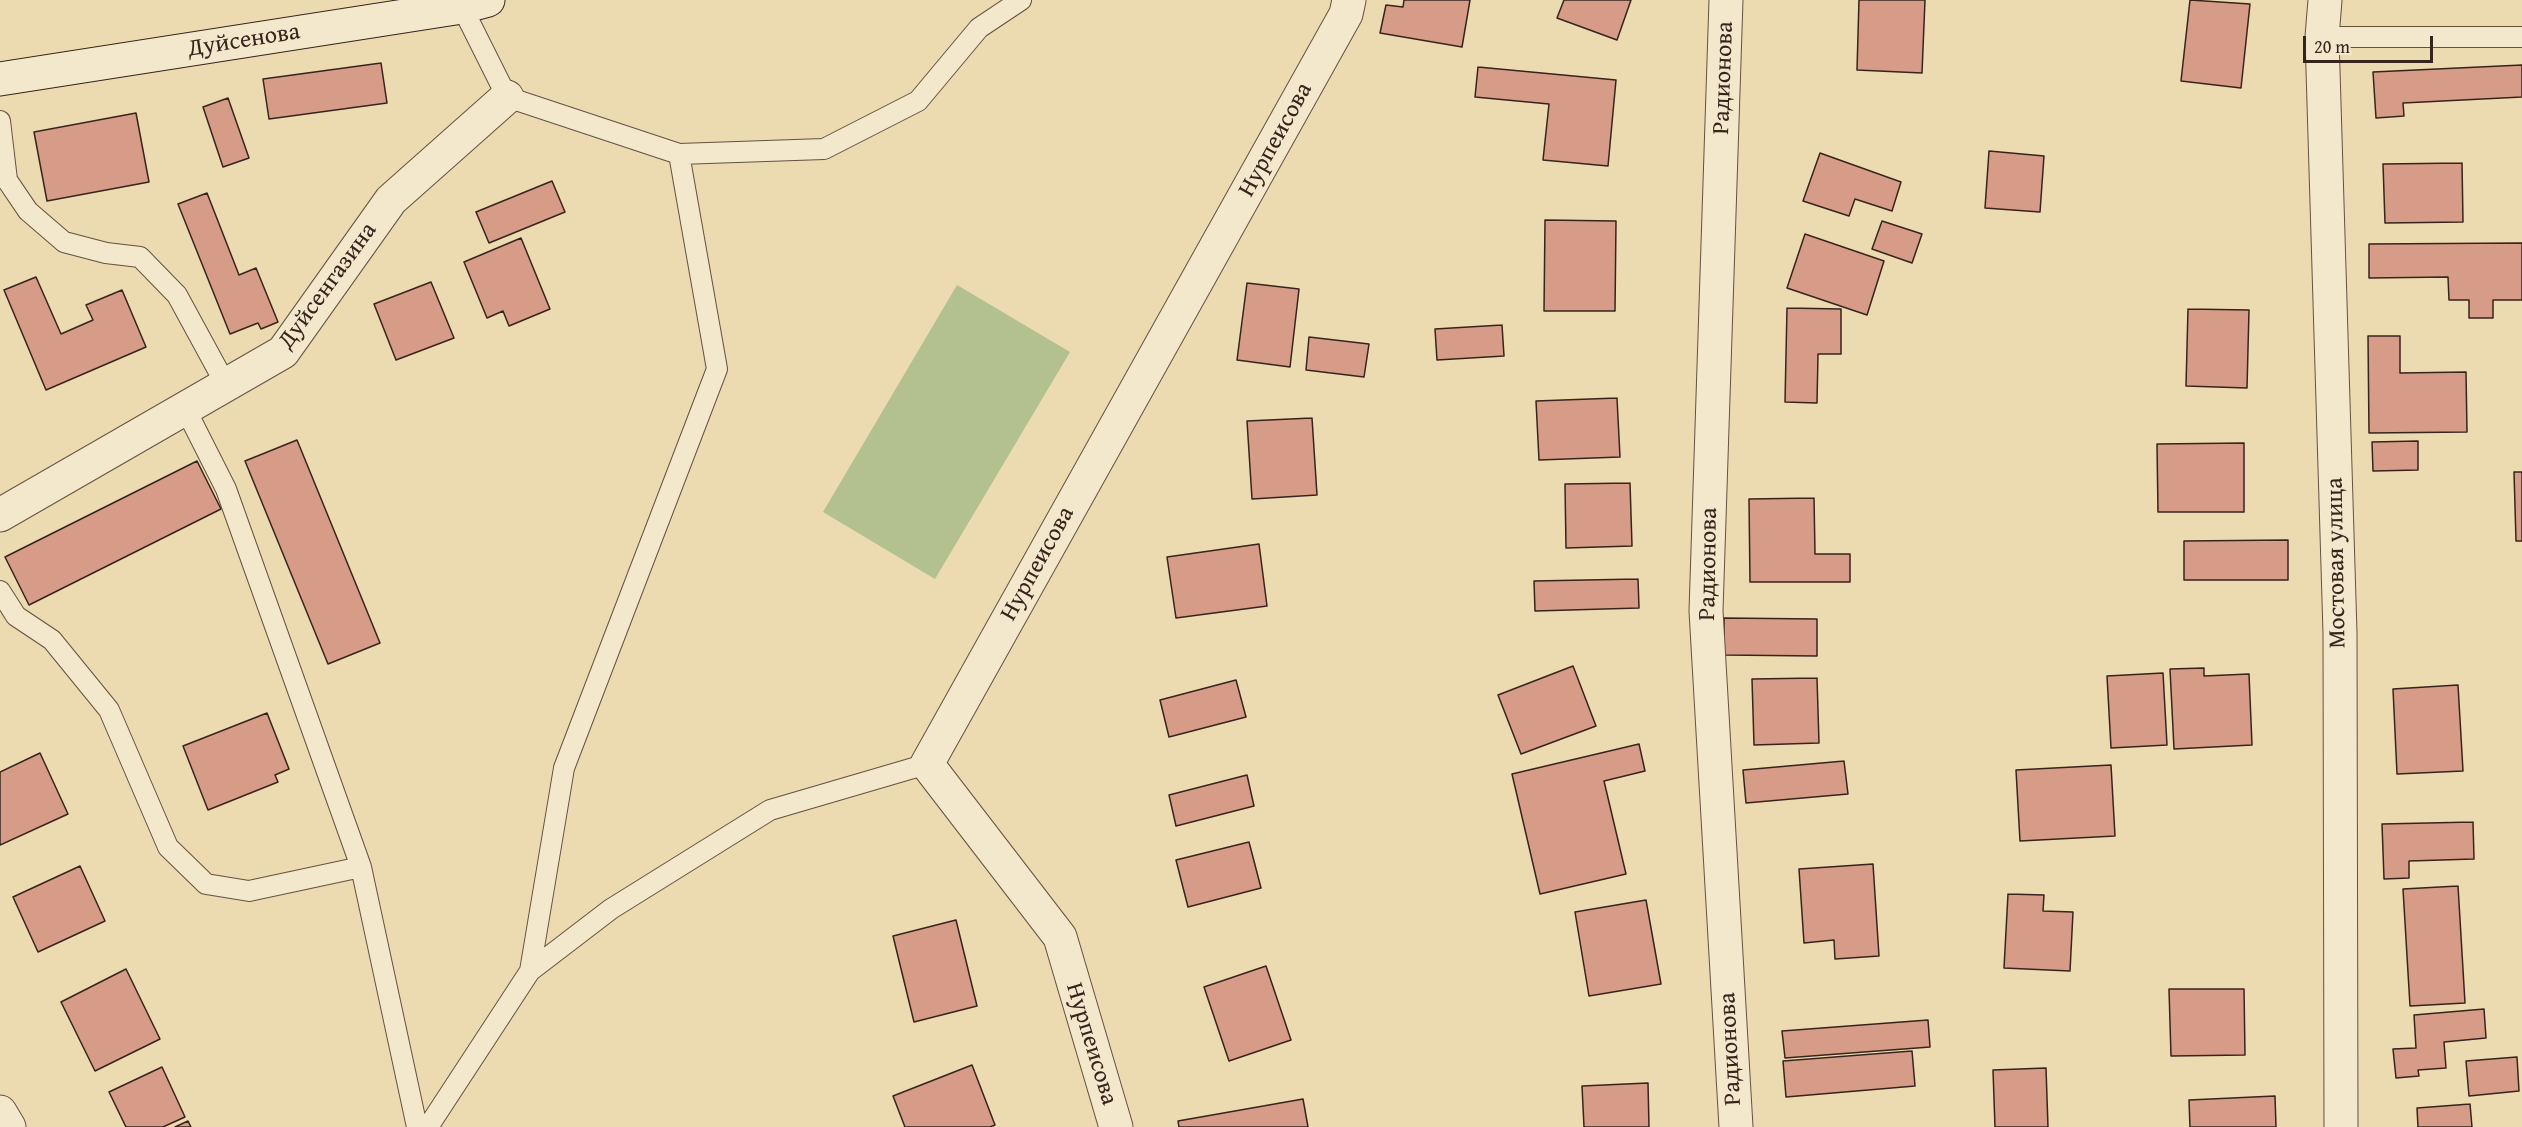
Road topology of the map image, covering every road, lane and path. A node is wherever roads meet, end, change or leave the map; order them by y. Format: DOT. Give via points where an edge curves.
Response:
graph roads {
  1 [pos="1021,0"];
  2 [pos="1349,0"];
  3 [pos="1726,0"];
  4 [pos="2325,0"];
  5 [pos="475,4"];
  6 [pos="2522,36"];
  7 [pos="2322,37"];
  8 [pos="0,79"];
  9 [pos="507,97"];
  10 [pos="0,121"];
  11 [pos="679,154"];
  12 [pos="226,385"];
  13 [pos="185,408"];
  14 [pos="0,515"];
  15 [pos="0,591"];
  16 [pos="927,764"];
  17 [pos="361,867"];
  18 [pos="530,971"];
  19 [pos="0,1112"];
  20 [pos="9,1127"];
  21 [pos="417,1127"];
  22 [pos="428,1127"];
  23 [pos="1116,1127"];
  24 [pos="1736,1127"];
  25 [pos="2341,1127"];
  1 -- 11 [label="lane" via="979,28 918,101 824,149"];
  2 -- 16 [label="street, Нурпеисова" via="1346,14"];
  3 -- 24 [label="street, Радионова" via="1706,611"];
  4 -- 7 [label="street, Мостовая улица"];
  5 -- 8 [label="street, Дуйсенова"];
  5 -- 9 [label="lane"];
  6 -- 7 [label="lane"];
  7 -- 25 [label="street, Мостовая улица" via="2340,633"];
  9 -- 11 [label="lane"];
  9 -- 12 [label="street, Дуйсенгазина" via="391,200 283,352"];
  10 -- 12 [label="lane" via="7,180 28,211 64,243 140,256 177,295"];
  11 -- 18 [label="lane" via="717,369 564,768"];
  12 -- 13 [label="street, Дуйсенгазина"];
  13 -- 14 [label="street, Дуйсенгазина"];
  13 -- 17 [label="lane" via="226,489"];
  15 -- 17 [label="lane" via="15,616 52,640 109,710 168,846 207,884 249,891"];
  16 -- 18 [label="lane" via="770,810 611,909"];
  16 -- 23 [label="street, Нурпеисова" via="1060,937"];
  17 -- 21 [label="lane"];
  18 -- 22 [label="lane"];
  19 -- 20 [label="street"];
}
